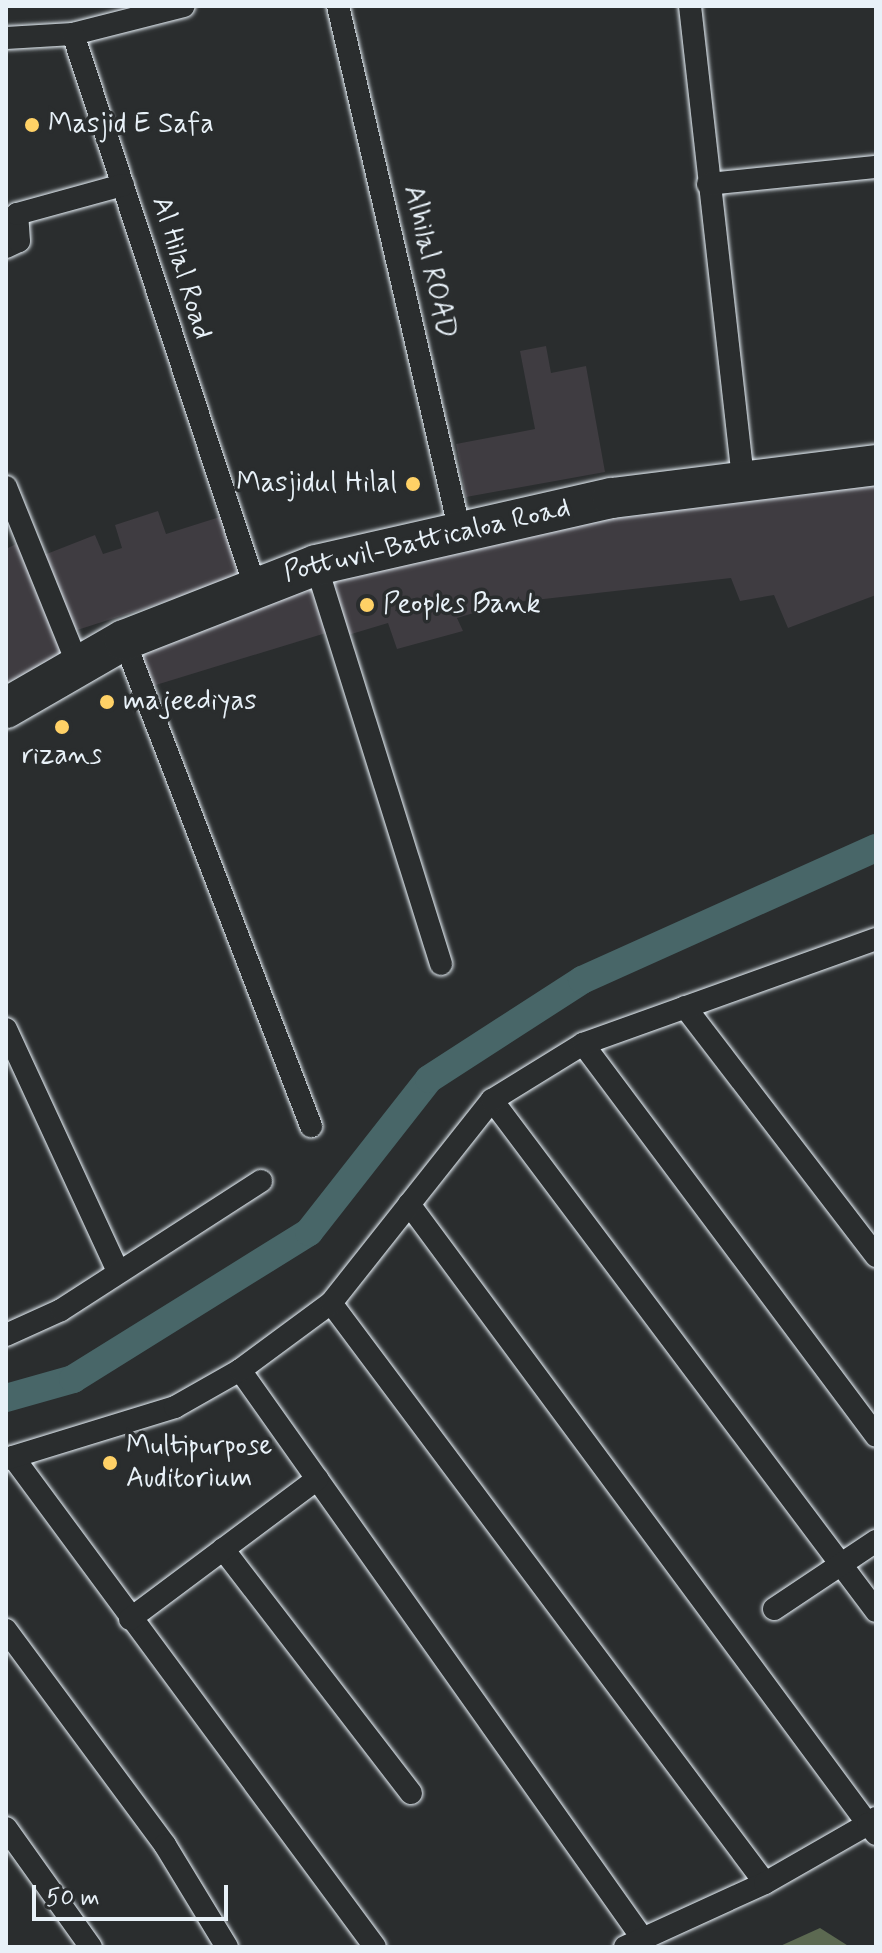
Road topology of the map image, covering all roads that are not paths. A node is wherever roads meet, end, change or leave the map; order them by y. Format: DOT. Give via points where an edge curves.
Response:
graph roads {
  1 [pos="183,6"];
  2 [pos="338,6"];
  3 [pos="690,6"];
  4 [pos="73,34"];
  5 [pos="6,38"];
  6 [pos="876,167"];
  7 [pos="708,184"];
  8 [pos="123,185"];
  9 [pos="6,247"];
  10 [pos="876,465"];
  11 [pos="743,481"];
  12 [pos="6,487"];
  13 [pos="460,532"];
  14 [pos="316,565"];
  15 [pos="254,584"];
  16 [pos="124,640"];
  17 [pos="78,665"];
  18 [pos="6,708"];
  19 [pos="876,939"];
  20 [pos="441,964"];
  21 [pos="685,1007"];
  22 [pos="6,1029"];
  23 [pos="583,1044"];
  24 [pos="492,1100"];
  25 [pos="311,1126"];
  26 [pos="261,1181"];
  27 [pos="409,1204"];
  28 [pos="876,1256"];
  29 [pos="117,1269"];
  30 [pos="331,1303"];
  31 [pos="6,1335"];
  32 [pos="240,1370"];
  33 [pos="876,1435"];
  34 [pos="10,1458"];
  35 [pos="317,1479"];
  36 [pos="876,1541"];
  37 [pos="223,1549"];
  38 [pos="840,1563"];
  39 [pos="774,1609"];
  40 [pos="876,1611"];
  41 [pos="130,1619"];
  42 [pos="6,1630"];
  43 [pos="411,1793"];
  44 [pos="873,1826"];
  45 [pos="6,1828"];
  46 [pos="765,1883"];
  47 [pos="634,1943"];
  48 [pos="91,1947"];
  49 [pos="227,1947"];
  50 [pos="375,1947"];
  1 -- 4 [label="street"];
  2 -- 13 [label="street, Alhilal ROAD"];
  3 -- 7 [label="street"];
  4 -- 5 [label="street"];
  4 -- 8 [label="street, Al Hilal Road"];
  6 -- 7 [label="street"];
  7 -- 11 [label="street"];
  8 -- 9 [label="street" via="17,214 19,241"];
  8 -- 15 [label="street, Al Hilal Road"];
  10 -- 11 [label="highway, Pottuvil-Batticaloa Road"];
  11 -- 13 [label="highway, Pottuvil-Batticaloa Road" via="612,498"];
  12 -- 17 [label="street"];
  13 -- 14 [label="highway, Pottuvil-Batticaloa Road"];
  14 -- 15 [label="highway, Pottuvil-Batticaloa Road"];
  14 -- 20 [label="street"];
  15 -- 16 [label="highway, Pottuvil-Batticaloa Road"];
  16 -- 17 [label="highway, Pottuvil-Batticaloa Road"];
  16 -- 25 [label="street"];
  17 -- 18 [label="highway, Pottuvil-Batticaloa Road"];
  19 -- 21 [label="street"];
  21 -- 23 [label="street"];
  21 -- 28 [label="street"];
  22 -- 29 [label="street"];
  23 -- 24 [label="street"];
  23 -- 33 [label="street"];
  24 -- 27 [label="street"];
  24 -- 38 [label="street"];
  26 -- 29 [label="street"];
  27 -- 30 [label="street"];
  27 -- 44 [label="street"];
  29 -- 31 [label="street" via="61,1310"];
  30 -- 32 [label="street"];
  30 -- 46 [label="street"];
  32 -- 34 [label="street" via="175,1407"];
  32 -- 35 [label="street"];
  34 -- 41 [label="street"];
  35 -- 37 [label="street"];
  35 -- 47 [label="street"];
  36 -- 38 [label="street"];
  37 -- 41 [label="street"];
  37 -- 43 [label="street"];
  38 -- 39 [label="street"];
  38 -- 40 [label="street"];
  41 -- 50 [label="street"];
  42 -- 49 [label="street" via="165,1845"];
  44 -- 46 [label="street"];
  45 -- 48 [label="street"];
  46 -- 47 [label="street"];
}
